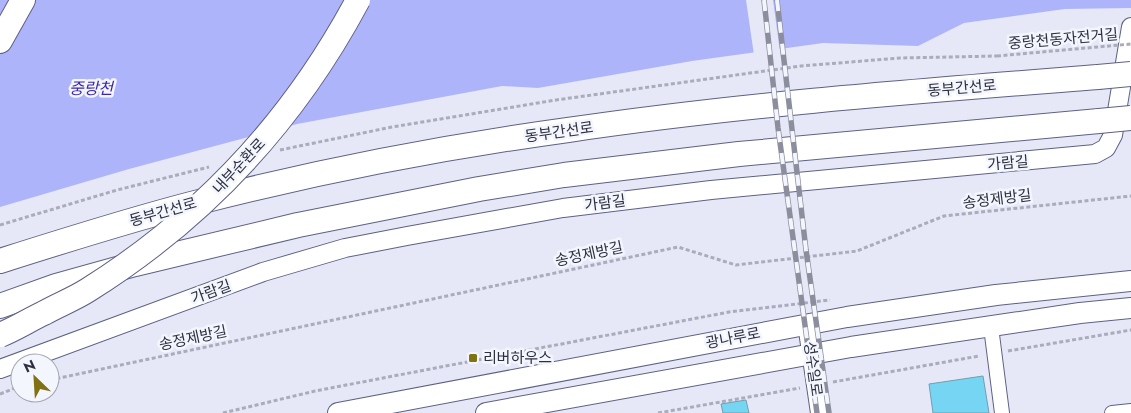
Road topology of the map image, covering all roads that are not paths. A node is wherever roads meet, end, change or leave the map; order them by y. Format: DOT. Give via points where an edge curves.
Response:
graph roads {
  1 [pos="22,0"];
  2 [pos="358,0"];
  3 [pos="1131,35"];
  4 [pos="0,41"];
  5 [pos="1131,74"];
  6 [pos="1131,118"];
  7 [pos="0,261"];
  8 [pos="1131,281"];
  9 [pos="0,306"];
  10 [pos="1131,308"];
  11 [pos="808,324"];
  12 [pos="991,327"];
  13 [pos="0,335"];
  14 [pos="812,354"];
  15 [pos="0,369"];
  16 [pos="1131,411"];
  17 [pos="338,413"];
  18 [pos="486,413"];
  19 [pos="820,413"];
  20 [pos="1002,413"];
  21 [pos="1112,413"];
  1 -- 4 [label="highway"];
  2 -- 13 [label="highway, 내부순환로, bridge" via="316,70 280,119 250,156 209,197 147,250 86,291"];
  3 -- 15 [label="street, 가람길" via="1113,136 1106,148 1096,154 711,190 563,208 346,248 263,272"];
  5 -- 7 [label="highway, 동부간선로, bridge" via="885,94 578,128 356,167 197,202"];
  6 -- 9 [label="highway, bridge" via="739,154 536,180 397,205 135,264"];
  8 -- 11 [label="main road, 광나루로" via="996,295"];
  10 -- 12 [label="main road, 광나루로"];
  11 -- 14 [label="street, 성수일로"];
  11 -- 17 [label="main road, 광나루로"];
  12 -- 14 [label="main road, 광나루로"];
  12 -- 20 [label="street"];
  14 -- 18 [label="main road, 광나루로"];
  14 -- 19 [label="street, 성수일로"];
  16 -- 21 [label="street"];
}
